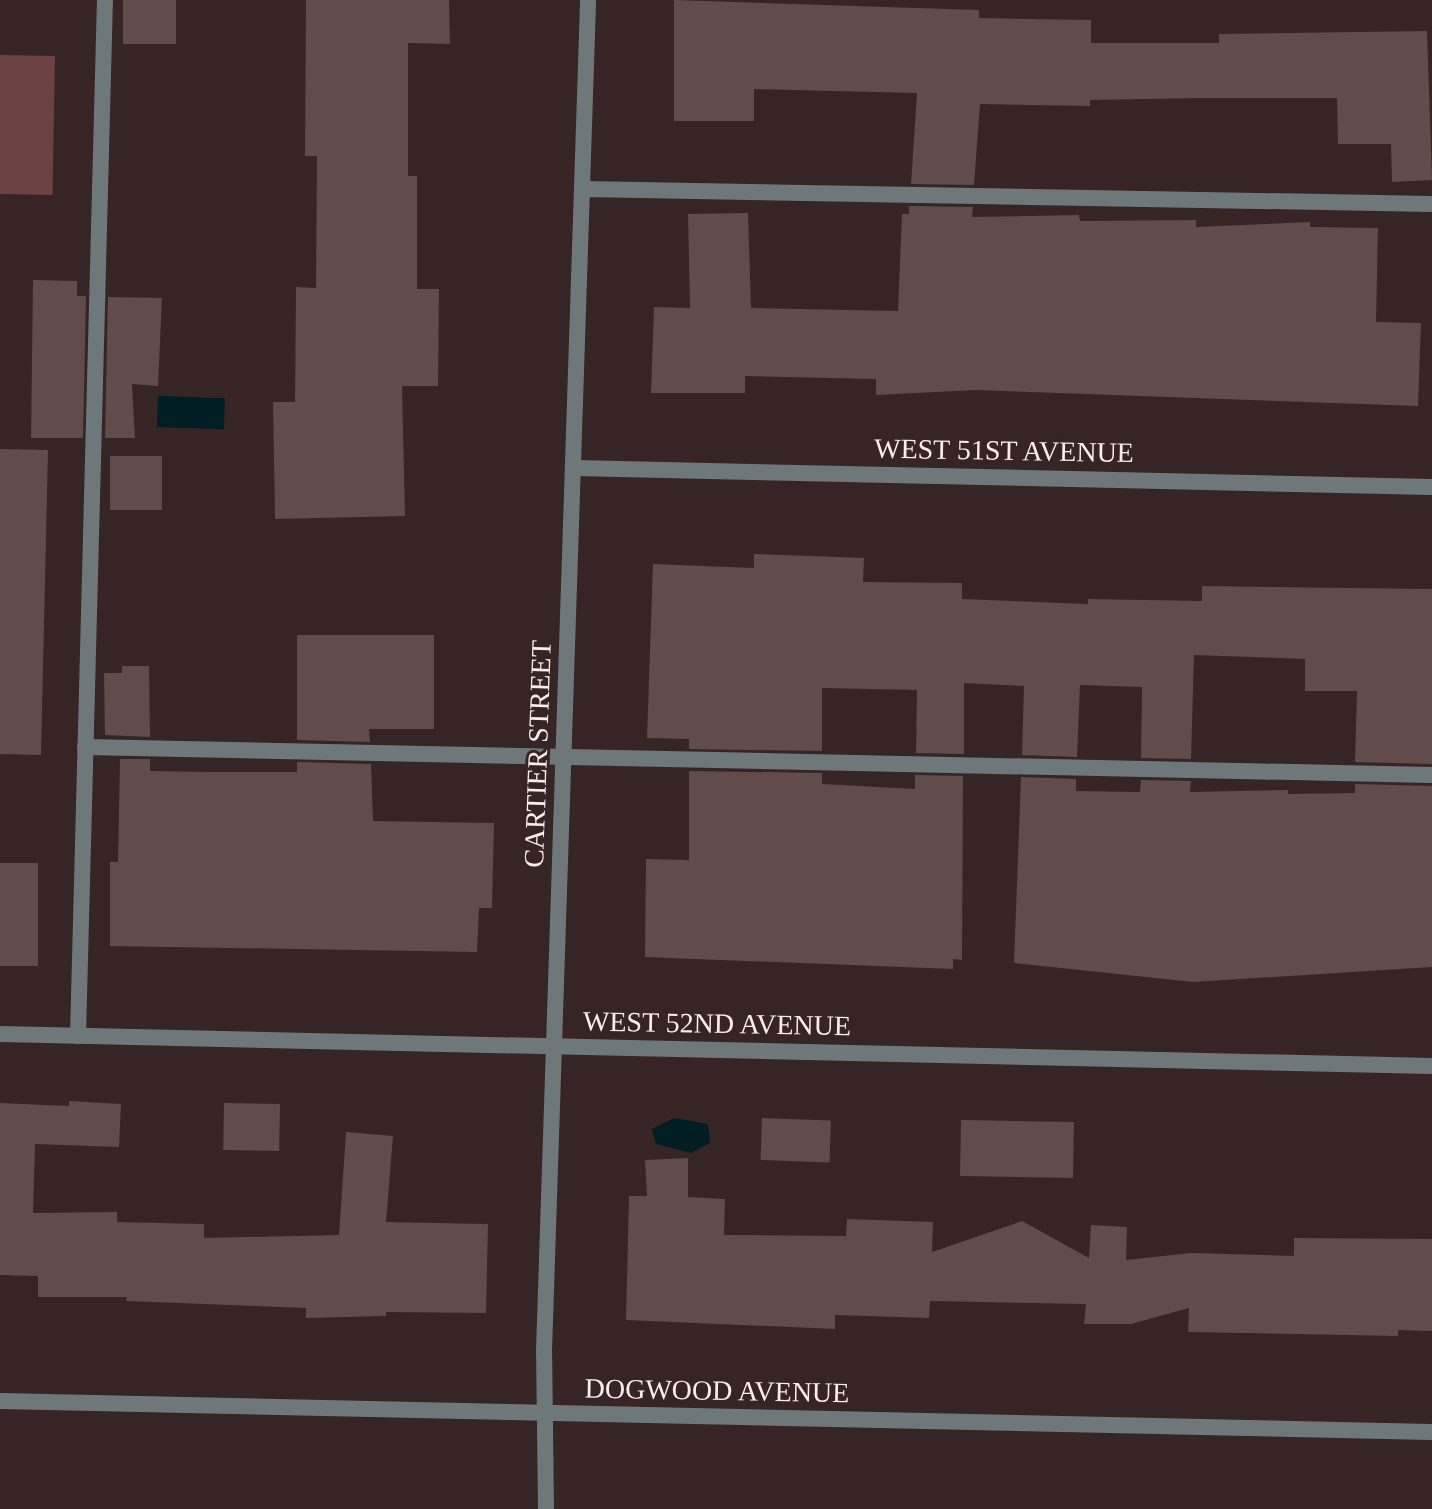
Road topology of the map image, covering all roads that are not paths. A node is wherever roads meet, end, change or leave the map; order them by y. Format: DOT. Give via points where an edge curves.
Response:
graph roads {
  1 [pos="105,0"];
  2 [pos="588,0"];
  3 [pos="583,189"];
  4 [pos="1432,204"];
  5 [pos="575,468"];
  6 [pos="1432,487"];
  7 [pos="85,747"];
  8 [pos="564,756"];
  9 [pos="1432,775"];
  10 [pos="0,1034"];
  11 [pos="78,1036"];
  12 [pos="554,1046"];
  13 [pos="1432,1066"];
  14 [pos="0,1401"];
  15 [pos="546,1413"];
  16 [pos="1432,1432"];
  17 [pos="546,1509"];
  1 -- 7 [label="street"];
  2 -- 3 [label="street, CARTIER STREET"];
  3 -- 4 [label="street"];
  3 -- 5 [label="street, CARTIER STREET"];
  5 -- 6 [label="street, WEST 51ST AVENUE"];
  5 -- 8 [label="street, CARTIER STREET"];
  7 -- 8 [label="street"];
  7 -- 11 [label="street"];
  8 -- 9 [label="street"];
  8 -- 12 [label="street, CARTIER STREET"];
  10 -- 11 [label="street, WEST 52ND AVENUE"];
  11 -- 12 [label="street, WEST 52ND AVENUE"];
  12 -- 13 [label="street, WEST 52ND AVENUE"];
  12 -- 15 [label="street, CARTIER STREET"];
  14 -- 15 [label="street, DOGWOOD AVENUE"];
  15 -- 16 [label="street, DOGWOOD AVENUE"];
  15 -- 17 [label="street, CARTIER STREET"];
}
